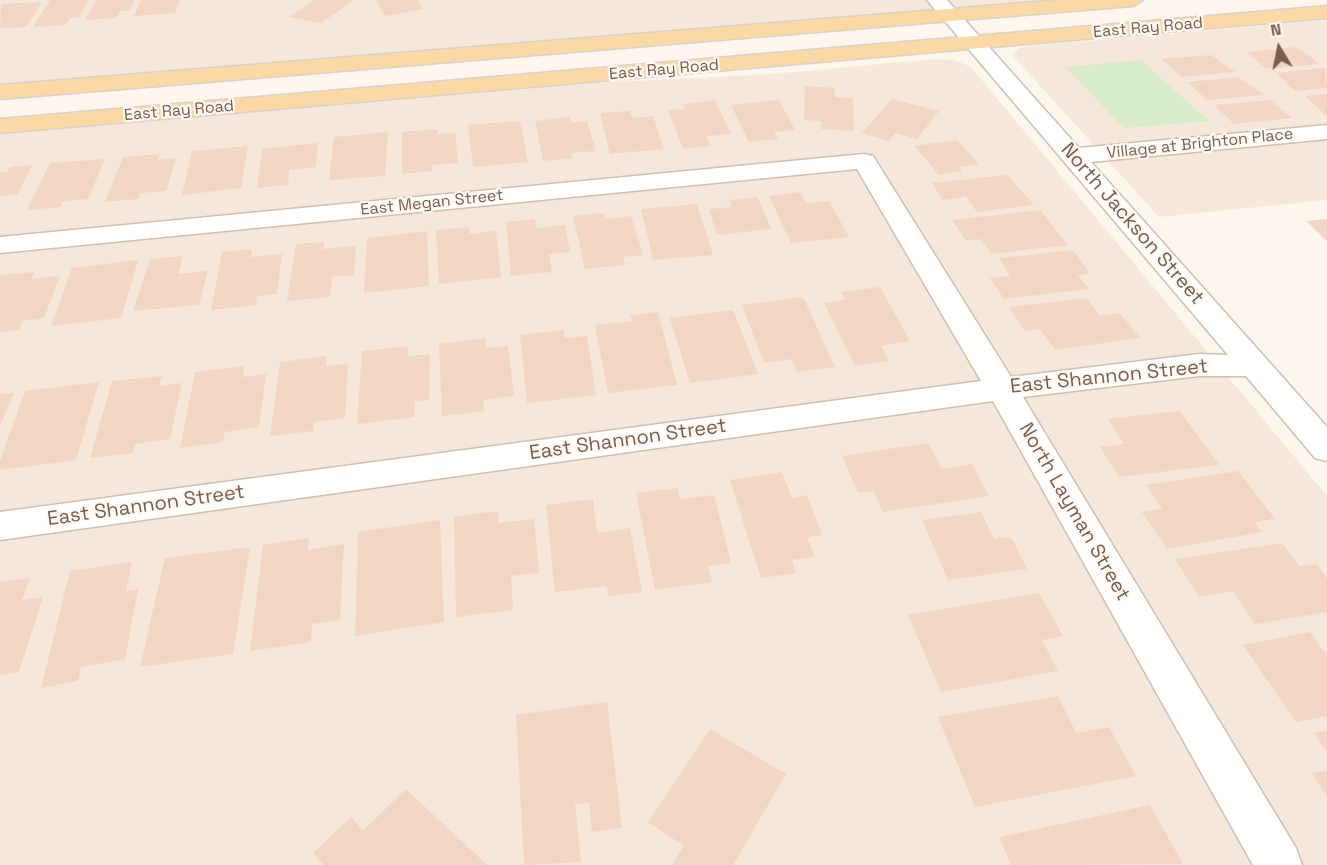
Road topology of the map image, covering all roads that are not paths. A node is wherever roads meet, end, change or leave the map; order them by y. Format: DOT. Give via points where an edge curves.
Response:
graph roads {
  1 [pos="1133,0"];
  2 [pos="944,8"];
  3 [pos="1327,12"];
  4 [pos="975,43"];
  5 [pos="0,92"];
  6 [pos="0,126"];
  7 [pos="1327,132"];
  8 [pos="1074,156"];
  9 [pos="864,161"];
  10 [pos="0,245"];
  11 [pos="1256,366"];
  12 [pos="1002,389"];
  13 [pos="1327,449"];
  14 [pos="0,526"];
  15 [pos="1279,865"];
  1 -- 2 [label="main road, East Ray Road"];
  2 -- 4 [label="street, North Jackson Street"];
  2 -- 5 [label="main road, East Ray Road"];
  3 -- 4 [label="main road, East Ray Road"];
  4 -- 6 [label="main road, East Ray Road"];
  4 -- 8 [label="street, North Jackson Street"];
  7 -- 8 [label="street, Village at Brighton Place"];
  8 -- 11 [label="street, North Jackson Street"];
  9 -- 10 [label="street, East Megan Street"];
  9 -- 12 [label="street, North Layman Street"];
  11 -- 12 [label="street, East Shannon Street" via="1199,365"];
  11 -- 13 [label="street, North Jackson Street"];
  12 -- 14 [label="street, East Shannon Street"];
  12 -- 15 [label="street, North Layman Street"];
}
